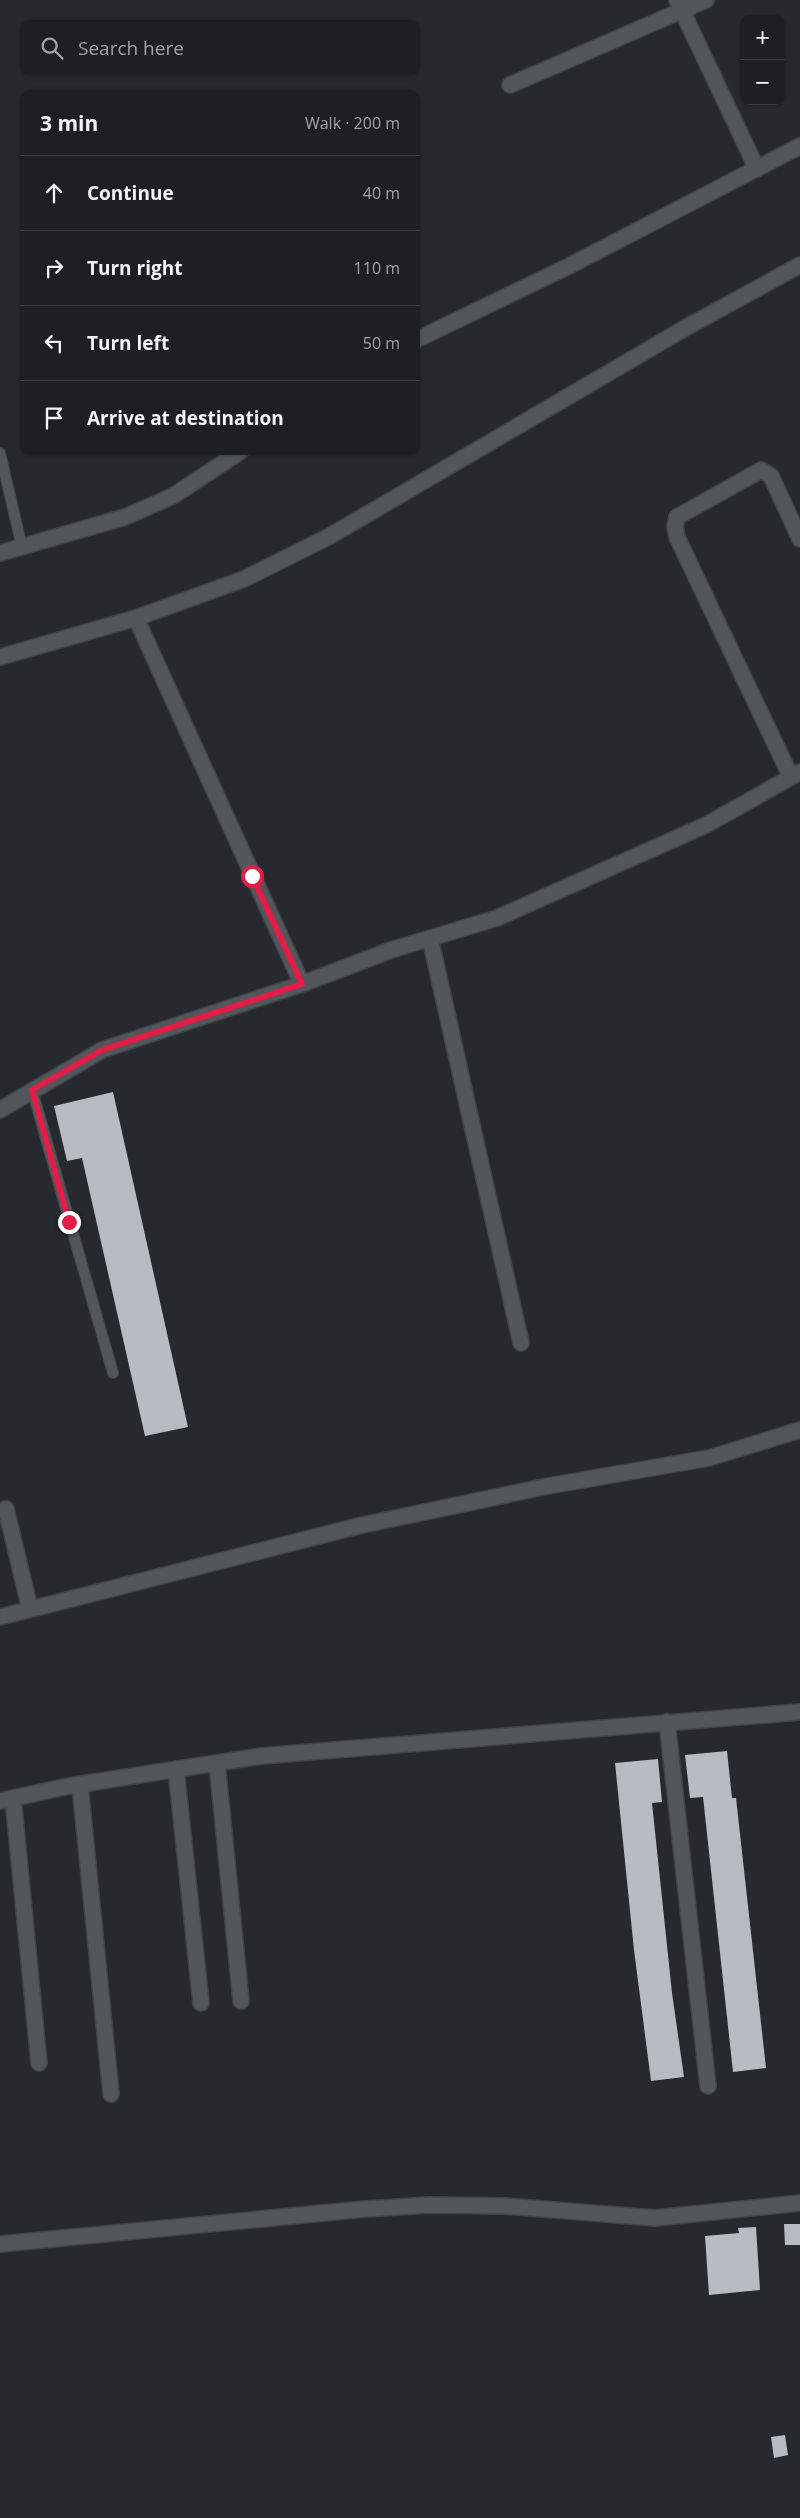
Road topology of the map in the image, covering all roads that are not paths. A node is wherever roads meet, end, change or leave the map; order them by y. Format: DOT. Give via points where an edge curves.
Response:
graph roads {
  1 [pos="706,0"];
  2 [pos="679,5"];
  3 [pos="510,85"];
  4 [pos="800,146"];
  5 [pos="757,169"];
  6 [pos="800,265"];
  7 [pos="420,338"];
  8 [pos="0,453"];
  9 [pos="235,455"];
  10 [pos="800,539"];
  11 [pos="22,546"];
  12 [pos="0,553"];
  13 [pos="136,618"];
  14 [pos="0,657"];
  15 [pos="796,775"];
  16 [pos="430,938"];
  17 [pos="302,984"];
  18 [pos="32,1090"];
  19 [pos="0,1110"];
  20 [pos="522,1343"];
  21 [pos="113,1373"];
  22 [pos="800,1430"];
  23 [pos="6,1509"];
  24 [pos="30,1609"];
  25 [pos="0,1616"];
  26 [pos="800,1712"];
  27 [pos="667,1722"];
  28 [pos="217,1763"];
  29 [pos="176,1769"];
  30 [pos="80,1784"];
  31 [pos="6,1800"];
  32 [pos="241,2001"];
  33 [pos="201,2003"];
  34 [pos="39,2063"];
  35 [pos="708,2086"];
  36 [pos="111,2094"];
  37 [pos="800,2203"];
  38 [pos="0,2244"];
  1 -- 2 [label="street"];
  2 -- 3 [label="street"];
  2 -- 5 [label="street"];
  4 -- 5 [label="street"];
  5 -- 7 [label="street"];
  6 -- 13 [label="street" via="687,327 330,536 244,579"];
  8 -- 11 [label="lane"];
  9 -- 11 [label="street" via="173,496 125,517"];
  10 -- 15 [label="street" via="771,476 761,470 677,517 674,526"];
  11 -- 12 [label="street"];
  13 -- 14 [label="street"];
  13 -- 17 [label="street"];
  15 -- 16 [label="street" via="706,825 506,914"];
  16 -- 17 [label="street"];
  16 -- 20 [label="street"];
  17 -- 18 [label="street" via="102,1050"];
  18 -- 19 [label="street"];
  18 -- 21 [label="lane"];
  22 -- 24 [label="street" via="709,1458 548,1486 358,1526"];
  23 -- 24 [label="street"];
  24 -- 25 [label="street"];
  26 -- 27 [label="street"];
  27 -- 28 [label="street" via="261,1756"];
  27 -- 35 [label="street"];
  28 -- 29 [label="street"];
  28 -- 32 [label="street"];
  29 -- 30 [label="street"];
  29 -- 33 [label="street"];
  30 -- 31 [label="street"];
  30 -- 36 [label="street"];
  31 -- 34 [label="street"];
  37 -- 38 [label="street" via="655,2218 506,2206 430,2205"];
}
